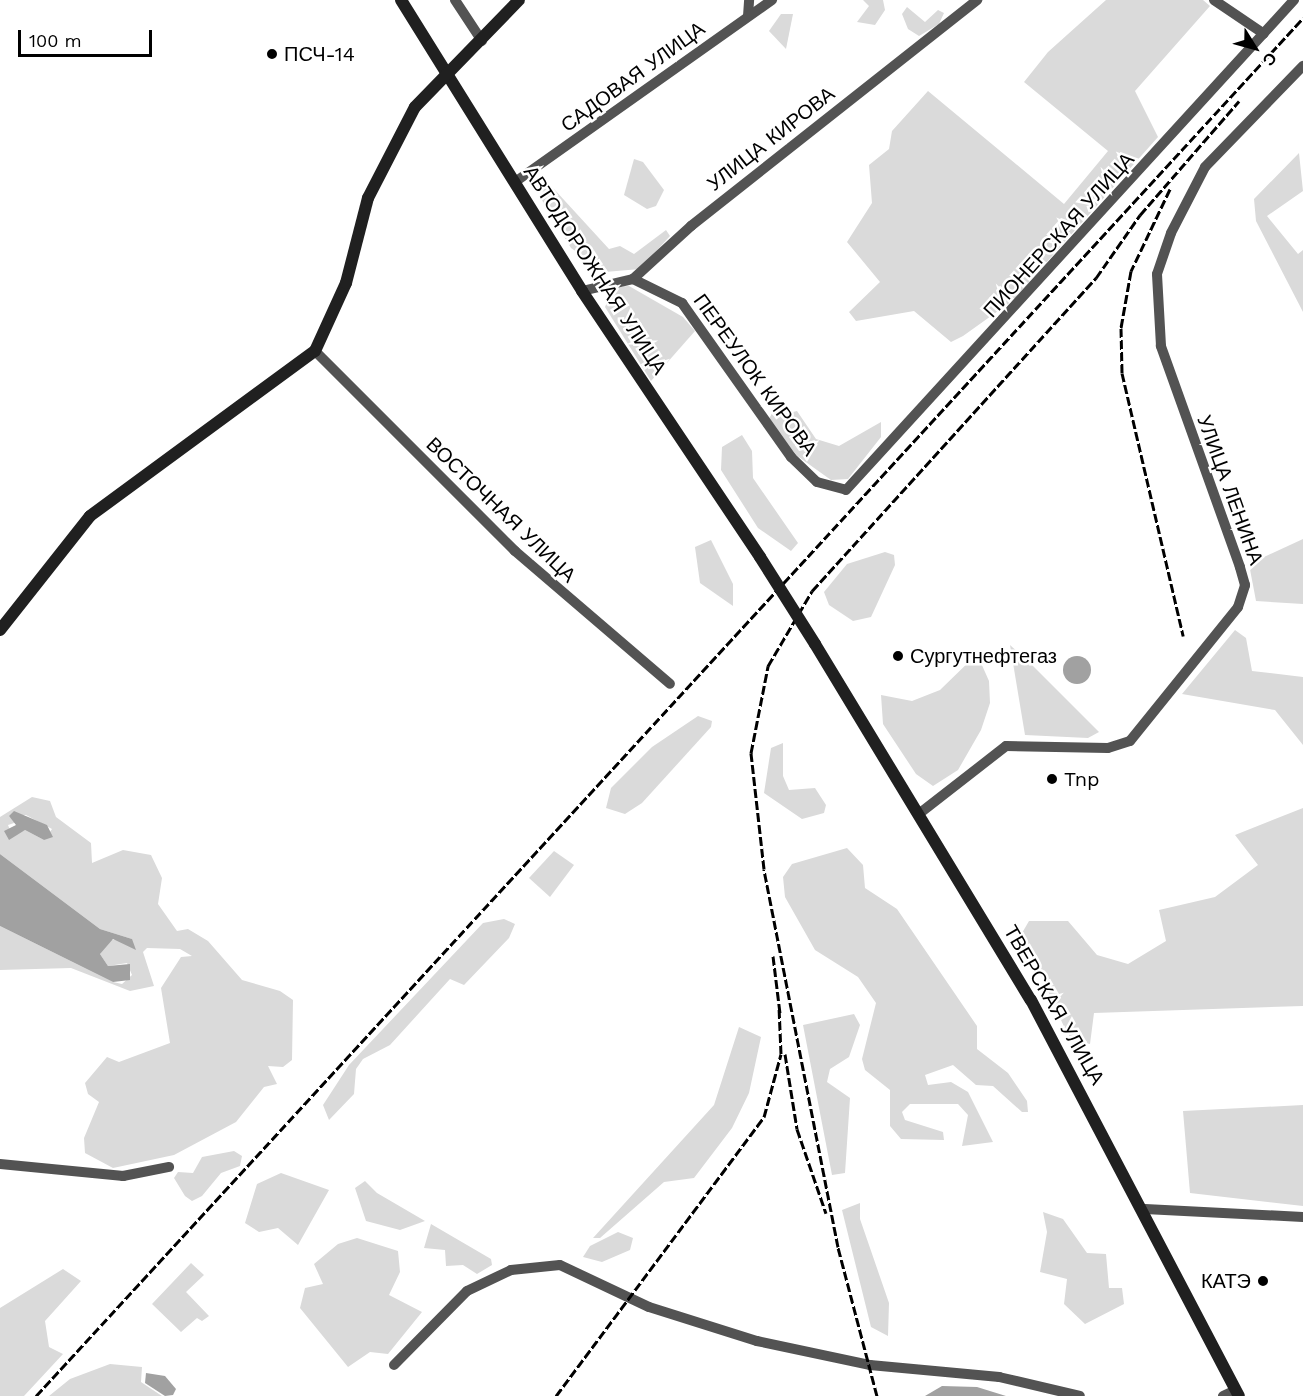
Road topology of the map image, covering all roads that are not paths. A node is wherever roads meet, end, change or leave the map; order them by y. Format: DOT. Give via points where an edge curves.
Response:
graph roads {
  1 [pos="401,0"];
  2 [pos="455,0"];
  3 [pos="519,0"];
  4 [pos="749,0"];
  5 [pos="772,0"];
  6 [pos="977,0"];
  7 [pos="1214,0"];
  8 [pos="1294,0"];
  9 [pos="748,16"];
  10 [pos="1264,34"];
  11 [pos="482,41"];
  12 [pos="1303,66"];
  13 [pos="450,76"];
  14 [pos="515,182"];
  15 [pos="633,279"];
  16 [pos="582,291"];
  17 [pos="315,351"];
  18 [pos="846,490"];
  19 [pos="0,630"];
  20 [pos="815,644"];
  21 [pos="670,684"];
  22 [pos="920,813"];
  23 [pos="0,1164"];
  24 [pos="169,1167"];
  25 [pos="1145,1209"];
  26 [pos="1303,1218"];
  27 [pos="394,1365"];
  28 [pos="1237,1393"];
  29 [pos="1080,1396"];
  30 [pos="1223,1396"];
  1 -- 13 [label="main road, АВТОДОРОЖНАЯ УЛИЦА"];
  2 -- 11 [label="street"];
  3 -- 11 [label="main road"];
  4 -- 9 [label="street"];
  5 -- 9 [label="street, САДОВАЯ УЛИЦА"];
  6 -- 15 [label="street, УЛИЦА КИРОВА" via="691,226"];
  7 -- 10 [label="street"];
  8 -- 10 [label="street, ПИОНЕРСКАЯ УЛИЦА"];
  9 -- 14 [label="street, САДОВАЯ УЛИЦА"];
  10 -- 18 [label="street, ПИОНЕРСКАЯ УЛИЦА"];
  11 -- 13 [label="main road"];
  12 -- 22 [label="street, УЛИЦА ЛЕНИНА" via="1205,167 1171,233 1157,274 1161,346 1240,567 1245,585 1239,607 1130,741 1108,748 1006,746"];
  13 -- 14 [label="main road, АВТОДОРОЖНАЯ УЛИЦА"];
  13 -- 17 [label="main road" via="415,107 391,148 368,198 333,322"];
  14 -- 16 [label="main road, АВТОДОРОЖНАЯ УЛИЦА"];
  15 -- 16 [label="street, УЛИЦА КИРОВА"];
  15 -- 18 [label="street, ПЕРЕУЛОК КИРОВА" via="682,303 791,458 817,482"];
  16 -- 20 [label="main road, АВТОДОРОЖНАЯ УЛИЦА, bridge"];
  17 -- 19 [label="main road" via="90,516"];
  17 -- 21 [label="street, ВОСТОЧНАЯ УЛИЦА" via="515,551"];
  20 -- 22 [label="main road, ТВЕРСКАЯ УЛИЦА"];
  22 -- 25 [label="main road, ТВЕРСКАЯ УЛИЦА"];
  23 -- 24 [label="street" via="123,1176"];
  25 -- 26 [label="street"];
  25 -- 28 [label="main road, ТВЕРСКАЯ УЛИЦА"];
  27 -- 29 [label="street" via="467,1291 511,1270 560,1265 649,1307 757,1341 870,1365 999,1377"];
  28 -- 30 [label="street"];
}
